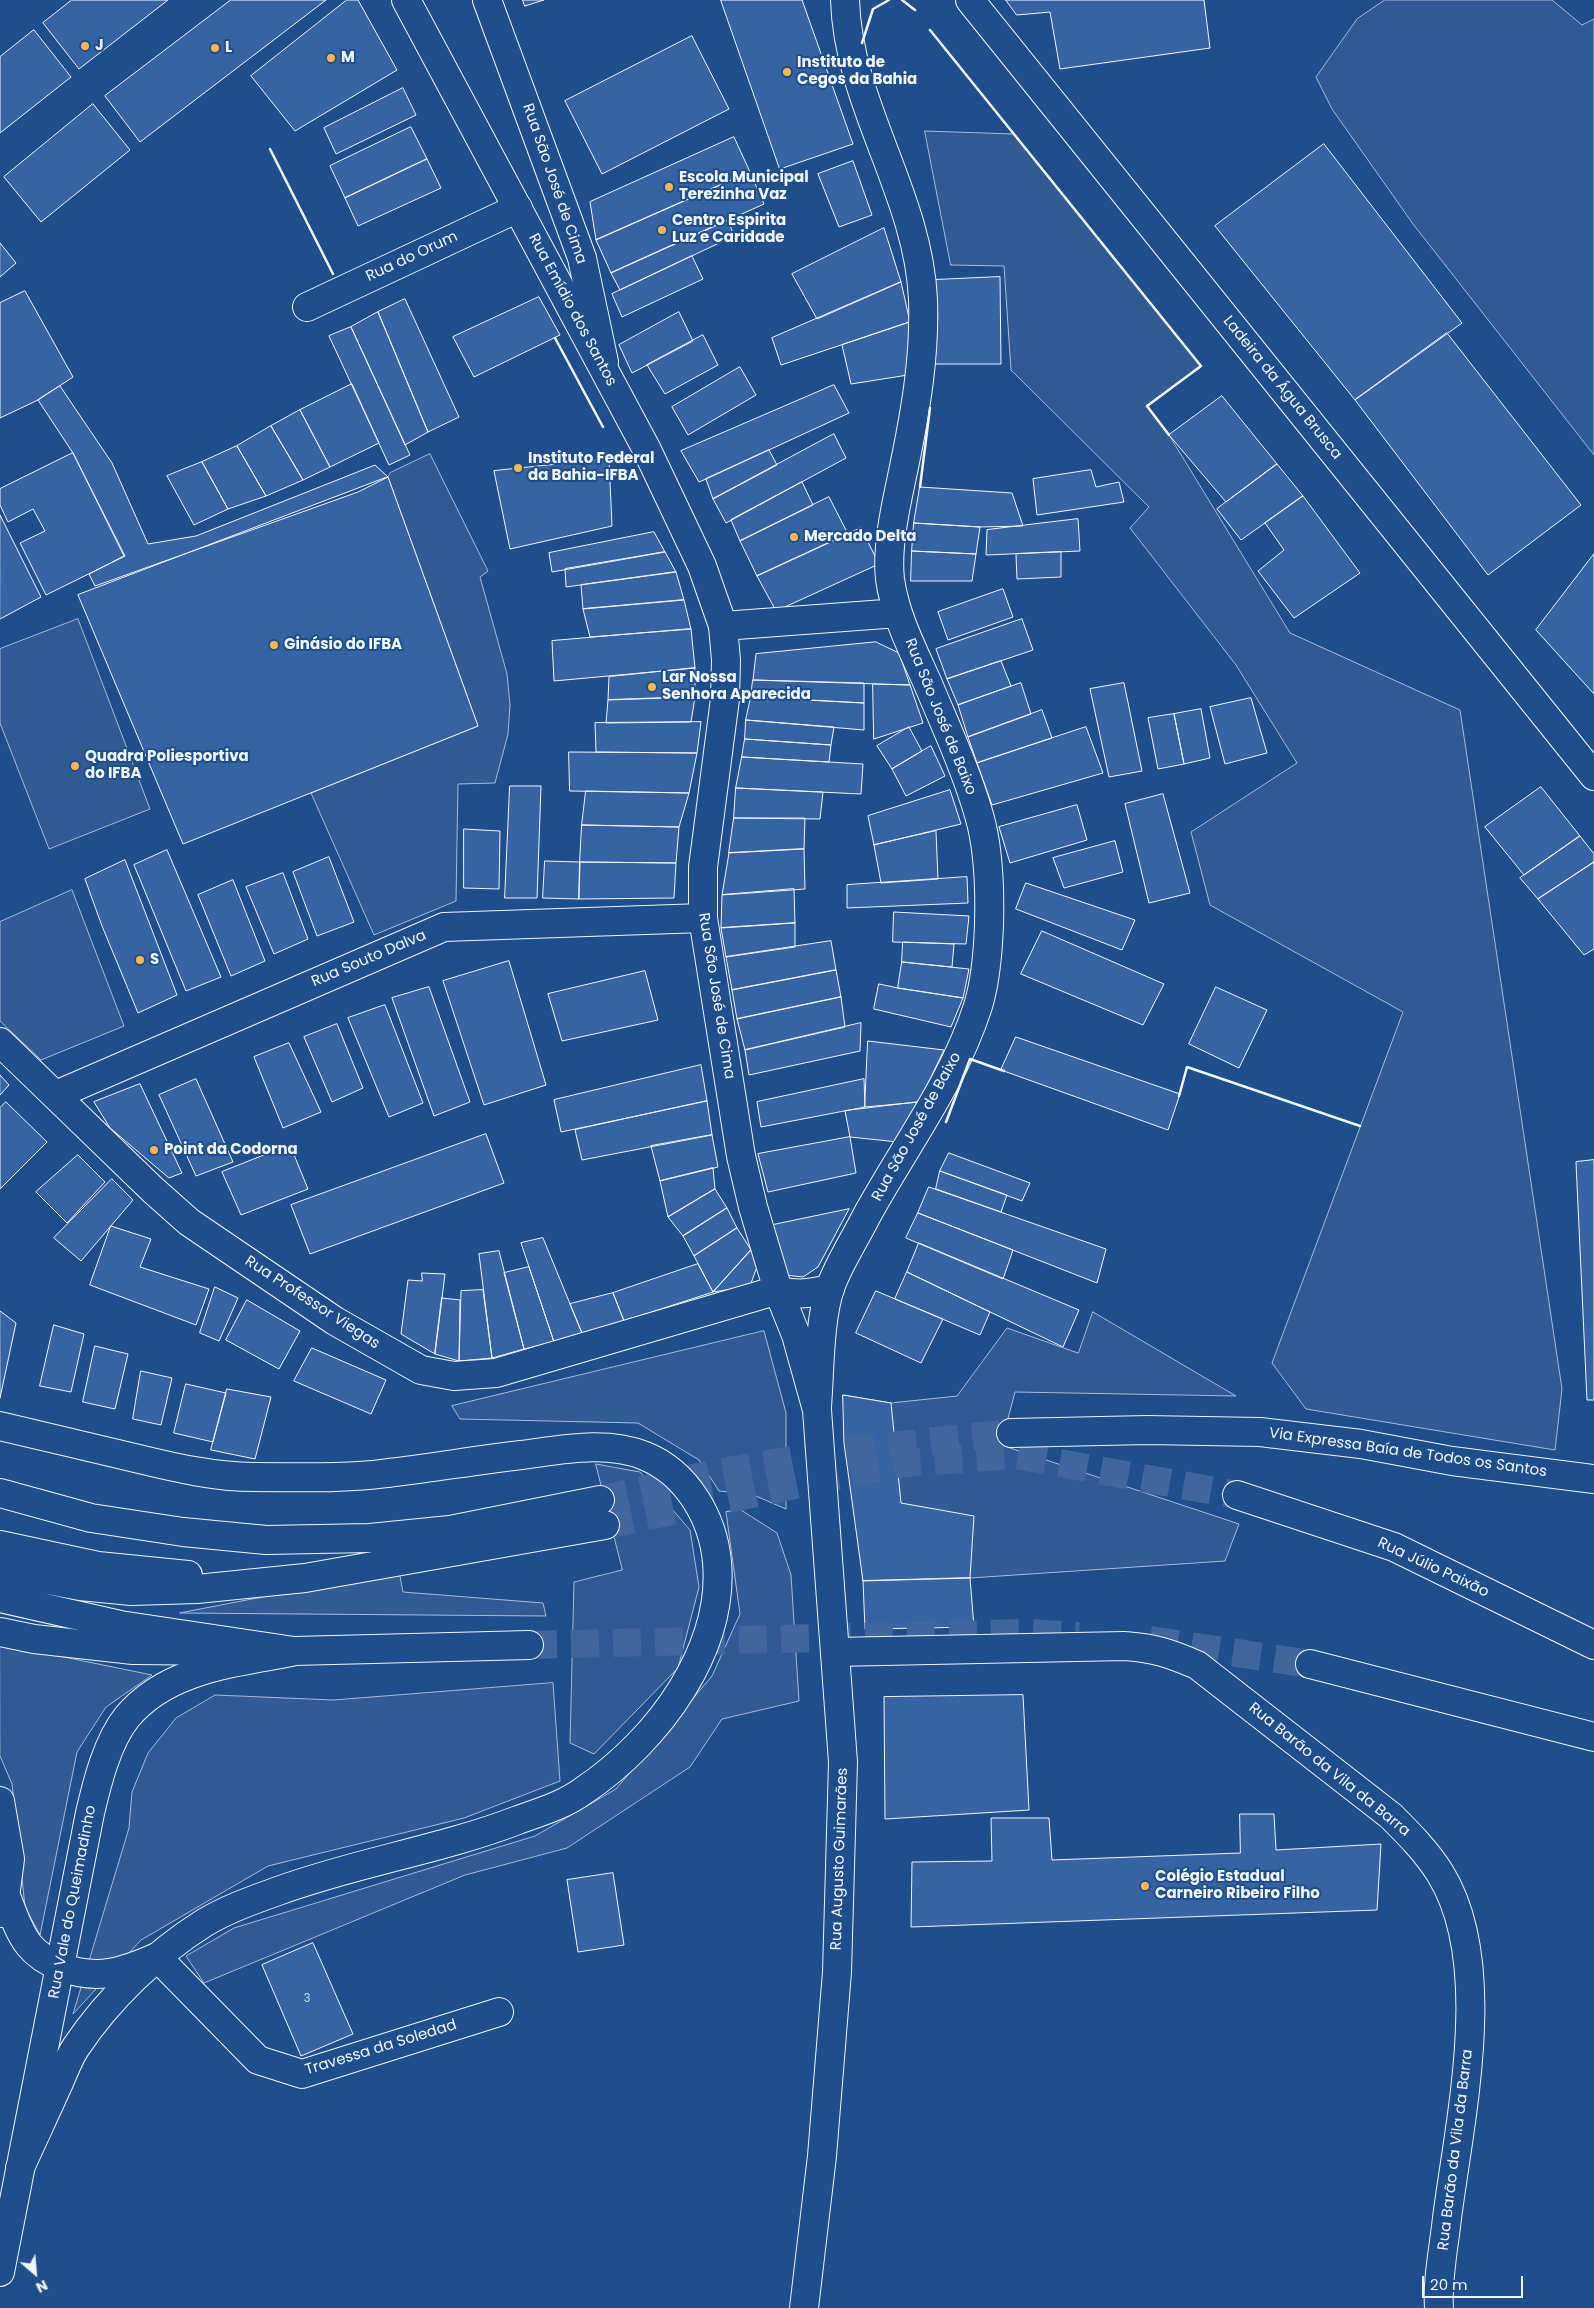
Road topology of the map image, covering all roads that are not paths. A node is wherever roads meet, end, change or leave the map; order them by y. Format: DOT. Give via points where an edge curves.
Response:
graph roads {
  1 [pos="406,0"];
  2 [pos="487,0"];
  3 [pos="858,0"];
  4 [pos="970,0"];
  5 [pos="845,13"];
  6 [pos="518,208"];
  7 [pos="307,307"];
  8 [pos="606,374"];
  9 [pos="898,613"];
  10 [pos="723,626"];
  11 [pos="1594,776"];
  12 [pos="703,918"];
  13 [pos="0,1042"];
  14 [pos="56,1095"];
  15 [pos="830,1289"];
  16 [pos="778,1290"];
  17 [pos="817,1410"];
  18 [pos="0,1426"];
  19 [pos="1011,1433"];
  20 [pos="1594,1480"];
  21 [pos="0,1493"];
  22 [pos="1237,1495"];
  23 [pos="0,1545"];
  24 [pos="0,1571"];
  25 [pos="262,1581"];
  26 [pos="0,1598"];
  27 [pos="0,1632"];
  28 [pos="529,1645"];
  29 [pos="1594,1645"];
  30 [pos="294,1651"];
  31 [pos="836,1652"];
  32 [pos="1310,1664"];
  33 [pos="1594,1737"];
  34 [pos="0,1801"];
  35 [pos="6,1896"];
  36 [pos="0,1929"];
  37 [pos="157,1957"];
  38 [pos="61,1967"];
  39 [pos="500,2012"];
  40 [pos="20,2168"];
  41 [pos="0,2272"];
  42 [pos="804,2308"];
  43 [pos="1439,2308"];
  1 -- 6 [label="main road, Rua Emídio dos Santos"];
  2 -- 8 [label="main road, Rua São José de Cima" via="582,258"];
  3 -- 5 [label="main road"];
  4 -- 11 [label="main road, Ladeira da Água Brusca"];
  5 -- 9 [label="main road, Rua São José de Baixo" via="852,59 910,225 923,298 919,393 891,545 890,578"];
  6 -- 7 [label="main road, Rua do Orum"];
  6 -- 8 [label="main road, Rua Emídio dos Santos"];
  8 -- 10 [label="main road, Rua Emídio dos Santos" via="646,448 702,566"];
  9 -- 10 [label="main road"];
  9 -- 15 [label="main road, Rua São José de Baixo" via="958,755 980,818 989,888 987,965 978,1005 960,1052 877,1198"];
  10 -- 12 [label="main road, Rua São José de Cima" via="725,699 703,867"];
  12 -- 14 [label="main road, Rua Souto Dalva" via="444,927"];
  12 -- 16 [label="main road, Rua São José de Cima" via="741,1156"];
  13 -- 14 [label="main road, Rua Professor Viegas"];
  14 -- 16 [label="main road, Rua Professor Viegas" via="190,1222 335,1321 421,1370 454,1376 496,1373"];
  15 -- 16 [label="main road" via="809,1294"];
  15 -- 17 [label="main road, Rua São José de Baixo" via="822,1333"];
  16 -- 17 [label="main road, Rua São José de Cima" via="796,1335"];
  17 -- 31 [label="main road, Rua Augusto Guimarães"];
  18 -- 37 [label="main road" via="183,1469 246,1477 383,1474 597,1446 643,1455 663,1466 682,1481 693,1496 711,1535 717,1560 717,1593 712,1623 697,1665 670,1708 630,1753 582,1792 551,1808 490,1831 314,1878 254,1900 206,1922"];
  19 -- 20 [label="main road, Via Expressa Baía de Todos os Santos" via="1260,1432"];
  21 -- 25 [label="main road" via="91,1518 266,1540 370,1538 603,1512 305,1578"];
  22 -- 29 [label="main road, Rua Júlio Paixão" via="1394,1547"];
  23 -- 25 [label="main road" via="98,1566"];
  24 -- 25 [label="main road" via="131,1592 197,1589"];
  26 -- 30 [label="main road" via="120,1625"];
  27 -- 30 [label="main road" via="133,1650"];
  28 -- 30 [label="main road"];
  30 -- 38 [label="main road, Rua Vale do Queimadinho" via="206,1669 173,1682 146,1698 126,1718 99,1776"];
  31 -- 42 [label="main road, Rua Augusto Guimarães" via="843,1762 837,1972 822,2156"];
  31 -- 43 [label="main road, Rua Barão da Vila da Barra" via="1155,1648 1197,1665 1391,1816 1418,1842 1441,1874 1459,1914 1468,1949 1470,2041"];
  32 -- 33 [label="main road"];
  34 -- 35 [label="main road" via="10,1859"];
  35 -- 36 [label="main road"];
  35 -- 38 [label="main road" via="19,1930 30,1946 44,1960"];
  37 -- 38 [label="main road" via="122,1971 101,1974 79,1973"];
  37 -- 39 [label="main road, Travessa da Soledad" via="258,2060 302,2074"];
  37 -- 40 [label="main road" via="111,2002 75,2049"];
  38 -- 40 [label="main road, Rua Vale do Queimadinho"];
  40 -- 41 [label="main road, Rua Vale do Queimadinho"];
}
